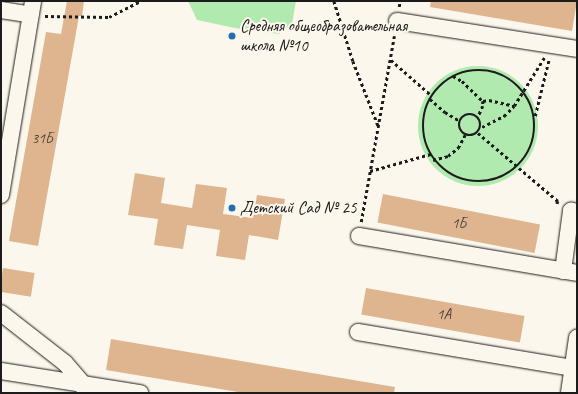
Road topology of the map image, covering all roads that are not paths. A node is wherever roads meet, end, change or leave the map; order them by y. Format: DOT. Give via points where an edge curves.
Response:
graph roads {
  1 [pos="32,8"];
  2 [pos="1,10"];
  3 [pos="397,21"];
  4 [pos="577,49"];
  5 [pos="1,195"];
  6 [pos="577,212"];
  7 [pos="359,236"];
  8 [pos="570,272"];
  9 [pos="1,313"];
  10 [pos="358,332"];
  11 [pos="577,338"];
  12 [pos="572,368"];
  13 [pos="1,371"];
  14 [pos="84,389"];
  15 [pos="140,393"];
  16 [pos="569,393"];
  1 -- 2 [label="lane"];
  1 -- 5 [label="lane"];
  3 -- 4 [label="lane"];
  6 -- 8 [label="lane" via="571,211"];
  7 -- 8 [label="lane"];
  9 -- 14 [label="lane" via="65,363"];
  10 -- 12 [label="lane"];
  11 -- 12 [label="lane"];
  12 -- 16 [label="lane"];
  13 -- 14 [label="lane"];
  14 -- 15 [label="lane"];
}
